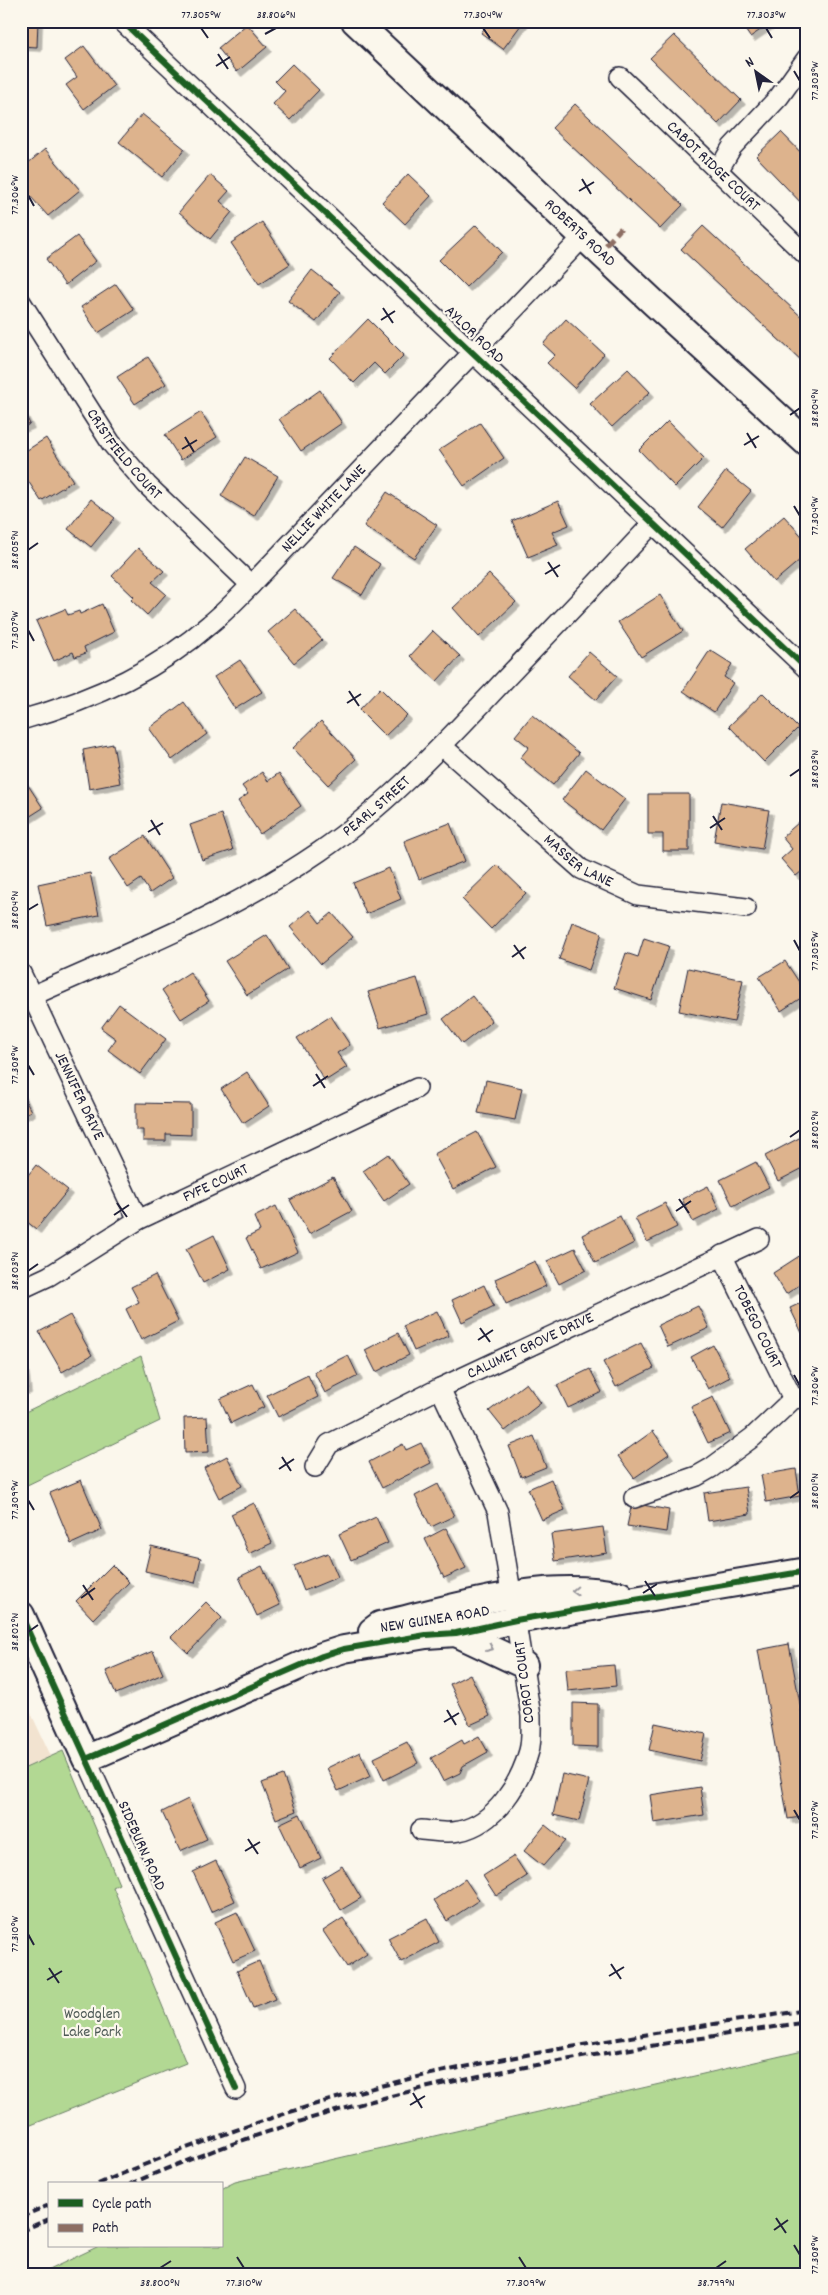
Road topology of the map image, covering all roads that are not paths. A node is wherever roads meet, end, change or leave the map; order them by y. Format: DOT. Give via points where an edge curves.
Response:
graph roads {
  1 [pos="122,21"];
  2 [pos="355,21"];
  3 [pos="807,58"];
  4 [pos="620,77"];
  5 [pos="718,170"];
  6 [pos="584,236"];
  7 [pos="807,256"];
  8 [pos="21,302"];
  9 [pos="472,352"];
  10 [pos="807,443"];
  11 [pos="652,524"];
  12 [pos="252,584"];
  13 [pos="807,669"];
  14 [pos="21,720"];
  15 [pos="442,746"];
  16 [pos="746,908"];
  17 [pos="21,973"];
  18 [pos="32,996"];
  19 [pos="417,1088"];
  20 [pos="138,1220"];
  21 [pos="759,1239"];
  22 [pos="722,1255"];
  23 [pos="21,1289"];
  24 [pos="440,1388"];
  25 [pos="800,1398"];
  26 [pos="315,1467"];
  27 [pos="634,1498"];
  28 [pos="807,1571"];
  29 [pos="514,1608"];
  30 [pos="21,1615"];
  31 [pos="456,1633"];
  32 [pos="344,1649"];
  33 [pos="524,1665"];
  34 [pos="86,1759"];
  35 [pos="421,1830"];
  36 [pos="236,2089"];
  1 -- 9 [label="street, AYLOR ROAD"];
  2 -- 6 [label="street, ROBERTS ROAD"];
  3 -- 5 [label="street" via="779,97 732,147"];
  4 -- 5 [label="street, CABOT RIDGE COURT"];
  5 -- 7 [label="street, CABOT RIDGE COURT"];
  6 -- 9 [label="street, NELLIE WHITE LANE"];
  6 -- 10 [label="street, ROBERTS ROAD"];
  8 -- 12 [label="street, CRISTFIELD COURT" via="111,443 147,485"];
  9 -- 11 [label="street, AYLOR ROAD"];
  9 -- 12 [label="street, NELLIE WHITE LANE"];
  11 -- 13 [label="street, AYLOR ROAD"];
  11 -- 15 [label="street, PEARL STREET"];
  12 -- 14 [label="street, NELLIE WHITE LANE" via="210,624 142,672 102,693"];
  15 -- 16 [label="street, MASSER LANE" via="581,869 638,895"];
  15 -- 18 [label="street, PEARL STREET" via="404,784 355,825 284,875 207,917"];
  17 -- 18 [label="street, JENNIFER DRIVE"];
  18 -- 20 [label="street, JENNIFER DRIVE"];
  19 -- 20 [label="street, FYFE COURT"];
  20 -- 23 [label="street, FYFE COURT" via="49,1276"];
  21 -- 22 [label="street, CALUMET GROVE DRIVE"];
  22 -- 24 [label="street, CALUMET GROVE DRIVE"];
  22 -- 25 [label="street, TOBEGO COURT" via="777,1371"];
  24 -- 26 [label="street, CALUMET GROVE DRIVE" via="329,1444"];
  24 -- 29 [label="street, COROT COURT" via="498,1512"];
  25 -- 27 [label="street" via="711,1468"];
  28 -- 29 [label="street, NEW GUINEA ROAD" via="641,1600"];
  29 -- 31 [label="street, NEW GUINEA ROAD"];
  29 -- 32 [label="street, NEW GUINEA ROAD" via="380,1626"];
  29 -- 33 [label="street, COROT COURT"];
  30 -- 34 [label="street, SIDEBURN ROAD"];
  31 -- 32 [label="street, NEW GUINEA ROAD"];
  31 -- 33 [label="street, one-way"];
  32 -- 34 [label="street, NEW GUINEA ROAD"];
  33 -- 35 [label="street, COROT COURT" via="531,1707 530,1750 518,1778 503,1801 474,1827 457,1832"];
  34 -- 36 [label="street, SIDEBURN ROAD"];
}
